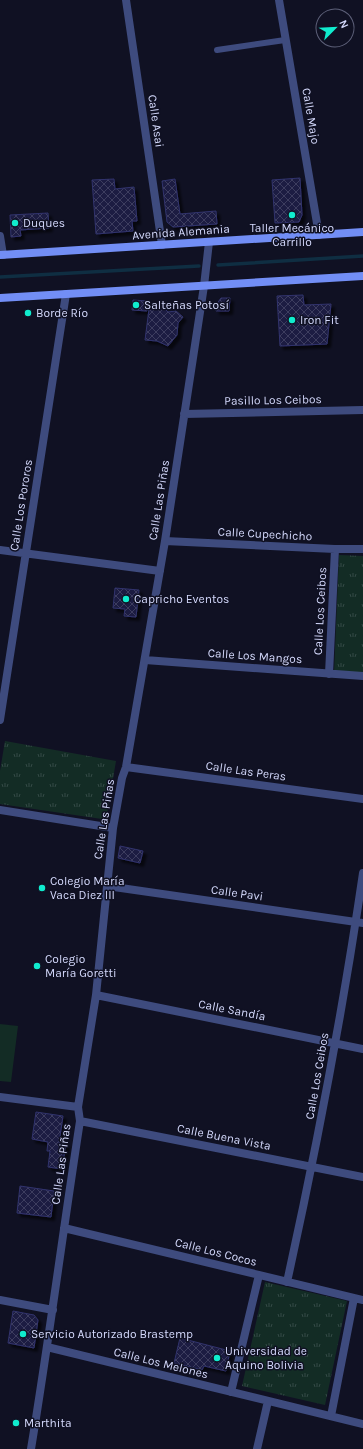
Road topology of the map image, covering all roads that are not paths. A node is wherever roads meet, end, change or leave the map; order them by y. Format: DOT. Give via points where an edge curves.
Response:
graph roads {
  1 [pos="126,0"];
  2 [pos="279,0"];
  3 [pos="285,40"];
  4 [pos="217,50"];
  5 [pos="363,232"];
  6 [pos="319,235"];
  7 [pos="0,236"];
  8 [pos="208,242"];
  9 [pos="162,245"];
  10 [pos="1,255"];
  11 [pos="363,276"];
  12 [pos="204,286"];
  13 [pos="66,294"];
  14 [pos="0,298"];
  15 [pos="363,410"];
  16 [pos="184,414"];
  17 [pos="165,541"];
  18 [pos="335,549"];
  19 [pos="363,549"];
  20 [pos="0,550"];
  21 [pos="26,553"];
  22 [pos="160,571"];
  23 [pos="145,660"];
  24 [pos="329,674"];
  25 [pos="363,676"];
  26 [pos="0,720"];
  27 [pos="126,768"];
  28 [pos="363,799"];
  29 [pos="0,810"];
  30 [pos="113,828"];
  31 [pos="363,873"];
  32 [pos="107,886"];
  33 [pos="359,922"];
  34 [pos="96,995"];
  35 [pos="335,1043"];
  36 [pos="363,1049"];
  37 [pos="0,1097"];
  38 [pos="78,1107"];
  39 [pos="80,1121"];
  40 [pos="312,1166"];
  41 [pos="363,1177"];
  42 [pos="64,1228"];
  43 [pos="259,1275"];
  44 [pos="288,1282"];
  45 [pos="354,1298"];
  46 [pos="0,1300"];
  47 [pos="363,1300"];
  48 [pos="53,1310"];
  49 [pos="48,1347"];
  50 [pos="231,1392"];
  51 [pos="268,1401"];
  52 [pos="331,1416"];
  53 [pos="363,1424"];
  54 [pos="31,1449"];
  55 [pos="257,1449"];
  1 -- 9 [label="street, Calle Asai"];
  2 -- 3 [label="street, Calle Majo"];
  3 -- 4 [label="lane"];
  3 -- 6 [label="street, Calle Majo"];
  5 -- 6 [label="main road, Avenida Alemania"];
  6 -- 8 [label="main road, Avenida Alemania"];
  7 -- 10 [label="street"];
  8 -- 9 [label="main road, Avenida Alemania"];
  8 -- 12 [label="street, Calle Las Piñas"];
  9 -- 10 [label="main road, Avenida Alemania"];
  11 -- 12 [label="main road"];
  12 -- 13 [label="main road"];
  12 -- 16 [label="street, Calle Las Piñas"];
  13 -- 14 [label="main road"];
  13 -- 21 [label="street, Calle Los Pororos"];
  15 -- 16 [label="street, Pasillo Los Ceibos"];
  16 -- 17 [label="street, Calle Las Piñas"];
  17 -- 18 [label="street, Calle Cupechicho"];
  17 -- 22 [label="street, Calle Las Piñas"];
  18 -- 19 [label="street, Calle Cupechicho"];
  18 -- 24 [label="street, Calle Los Ceibos"];
  20 -- 21 [label="street"];
  21 -- 22 [label="street"];
  21 -- 26 [label="street, Calle Los Pororos"];
  22 -- 23 [label="street, Calle Las Piñas"];
  23 -- 24 [label="street, Calle Los Mangos"];
  23 -- 27 [label="street, Calle Las Piñas"];
  24 -- 25 [label="street, Calle Los Mangos"];
  27 -- 28 [label="street, Calle Las Peras"];
  27 -- 30 [label="street, Calle Las Piñas"];
  29 -- 30 [label="street"];
  30 -- 32 [label="street, Calle Las Piñas"];
  31 -- 33 [label="street, Calle Los Ceibos"];
  32 -- 33 [label="street, Calle Pavi"];
  32 -- 34 [label="street, Calle Las Piñas"];
  33 -- 35 [label="street, Calle Los Ceibos"];
  34 -- 35 [label="street, Calle Sandía"];
  34 -- 38 [label="street, Calle Las Piñas"];
  35 -- 36 [label="street, Calle Sandía"];
  35 -- 40 [label="street, Calle Los Ceibos"];
  37 -- 38 [label="street"];
  38 -- 39 [label="street, Calle Las Piñas"];
  39 -- 40 [label="street, Calle Buena Vista"];
  39 -- 42 [label="street, Calle Las Piñas"];
  40 -- 41 [label="street, Calle Buena Vista"];
  40 -- 44 [label="street, Calle Los Ceibos"];
  42 -- 43 [label="street, Calle Los Cocos"];
  42 -- 48 [label="street, Calle Las Piñas"];
  43 -- 44 [label="street, Calle Los Cocos"];
  43 -- 50 [label="street"];
  44 -- 45 [label="street, Calle Los Cocos"];
  45 -- 47 [label="street, Calle Los Cocos"];
  45 -- 52 [label="street"];
  46 -- 48 [label="street"];
  48 -- 49 [label="street, Calle Las Piñas"];
  49 -- 50 [label="street, Calle Los Melones"];
  49 -- 54 [label="street, Calle Las Piñas"];
  50 -- 51 [label="street, Calle Los Melones"];
  51 -- 52 [label="street, Calle Los Melones"];
  51 -- 55 [label="street"];
  52 -- 53 [label="street, Calle Los Melones"];
}
